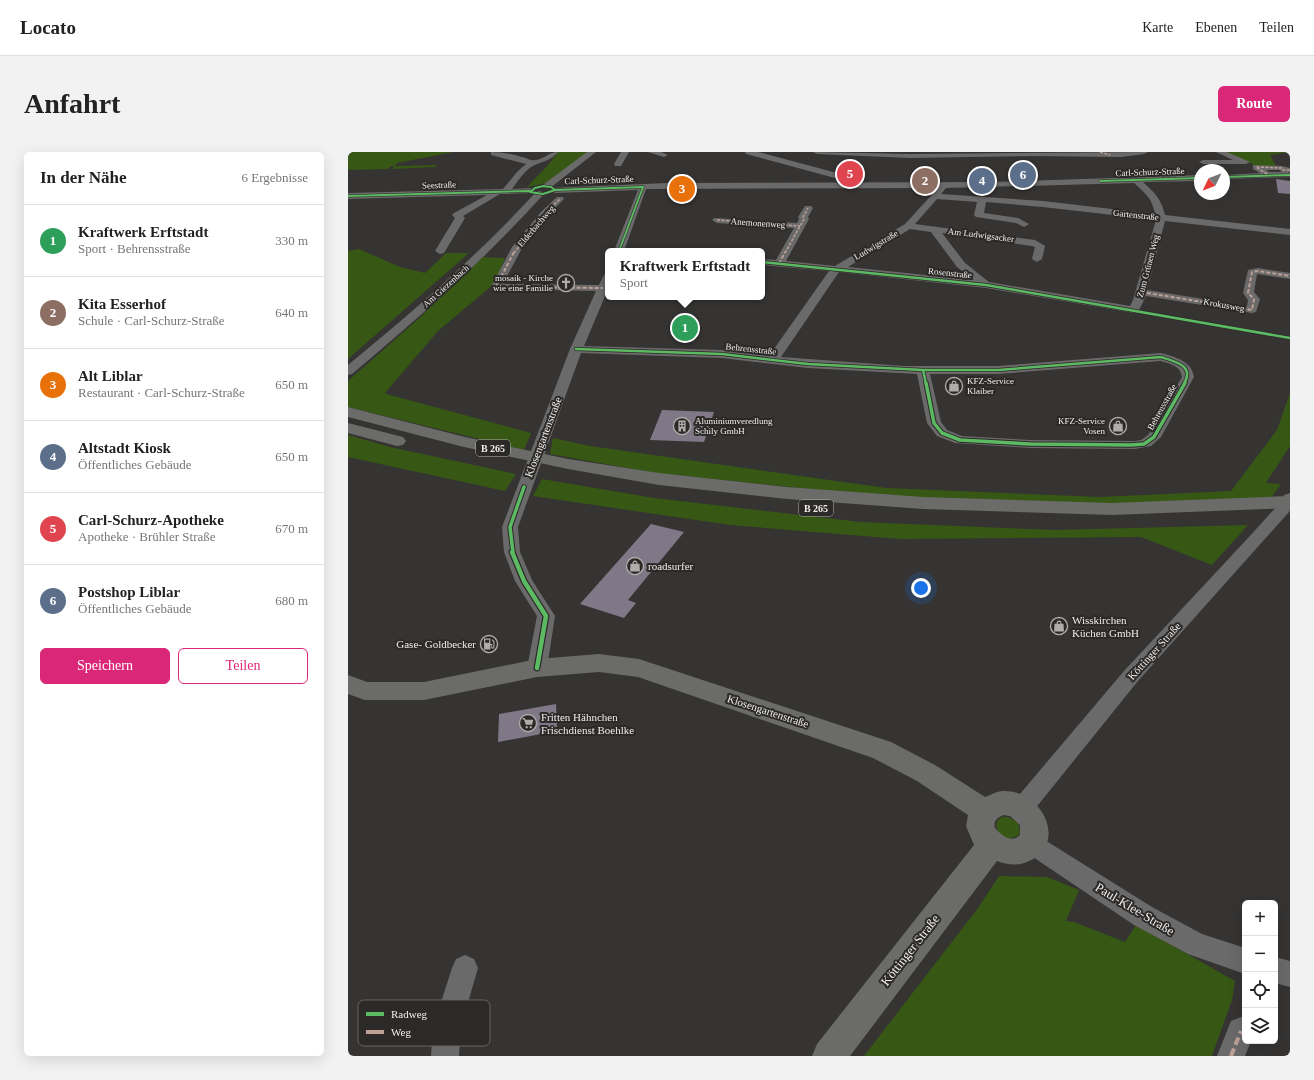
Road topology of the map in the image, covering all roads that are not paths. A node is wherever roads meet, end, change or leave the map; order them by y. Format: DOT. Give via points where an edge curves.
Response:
graph roads {
  1 [pos="554,152"];
  2 [pos="592,152"];
  3 [pos="625,152"];
  4 [pos="652,152"];
  5 [pos="766,152"];
  6 [pos="817,152"];
  7 [pos="1144,152"];
  8 [pos="1220,152"];
  9 [pos="494,153"];
  10 [pos="752,153"];
  11 [pos="1107,153"];
  12 [pos="973,154"];
  13 [pos="664,155"];
  14 [pos="1204,162"];
  15 [pos="532,163"];
  16 [pos="618,164"];
  17 [pos="1290,170"];
  18 [pos="1290,175"];
  19 [pos="1230,177"];
  20 [pos="1194,178"];
  21 [pos="1135,180"];
  22 [pos="853,185"];
  23 [pos="942,185"];
  24 [pos="643,187"];
  25 [pos="503,191"];
  26 [pos="546,192"];
  27 [pos="348,196"];
  28 [pos="935,196"];
  29 [pos="982,200"];
  30 [pos="808,208"];
  31 [pos="1161,218"];
  32 [pos="717,220"];
  33 [pos="1024,224"];
  34 [pos="800,226"];
  35 [pos="908,226"];
  36 [pos="934,229"];
  37 [pos="1290,232"];
  38 [pos="620,248"];
  39 [pos="440,251"];
  40 [pos="1037,259"];
  41 [pos="765,262"];
  42 [pos="779,264"];
  43 [pos="837,269"];
  44 [pos="1290,276"];
  45 [pos="605,282"];
  46 [pos="986,286"];
  47 [pos="1141,292"];
  48 [pos="810,305"];
  49 [pos="1134,310"];
  50 [pos="576,349"];
  51 [pos="773,359"];
  52 [pos="923,370"];
  53 [pos="348,371"];
  54 [pos="348,412"];
  55 [pos="348,416"];
  56 [pos="380,421"];
  57 [pos="348,428"];
  58 [pos="1290,498"];
  59 [pos="1290,502"];
  60 [pos="1290,515"];
  61 [pos="537,668"];
  62 [pos="348,685"];
  63 [pos="1022,808"];
  64 [pos="984,811"];
  65 [pos="1032,844"];
  66 [pos="992,846"];
  67 [pos="1242,960"];
  68 [pos="465,968"];
  69 [pos="1278,971"];
  70 [pos="1290,974"];
  71 [pos="455,1000"];
  72 [pos="1241,1031"];
  73 [pos="446,1046"];
  74 [pos="445,1056"];
  75 [pos="829,1056"];
  76 [pos="1231,1056"];
  1 -- 15 [label="street" via="546,160"];
  2 -- 26 [label="street"];
  3 -- 16 [label="street"];
  4 -- 13 [label="street"];
  5 -- 10 [label="street"];
  6 -- 12 [label="street" via="910,156"];
  7 -- 11 [label="street"];
  8 -- 14 [label="street" via="1246,162"];
  9 -- 15 [label="street"];
  10 -- 22 [label="street" via="848,179"];
  11 -- 12 [label="street"];
  11 -- 21 [label="street"];
  15 -- 25 [label="street"];
  17 -- 18 [label="street" via="1256,166 1267,174"];
  18 -- 19 [label="street"];
  20 -- 21 [label="street, Carl-Schurz-Straße"];
  21 -- 23 [label="street, Carl-Schurz-Straße"];
  21 -- 31 [label="street" via="1153,196 1160,208"];
  22 -- 23 [label="street, Carl-Schurz-Straße"];
  22 -- 24 [label="street, Carl-Schurz-Straße"];
  23 -- 28 [label="street, Ludwigstraße"];
  24 -- 26 [label="street, Carl-Schurz-Straße"];
  24 -- 38 [label="street"];
  25 -- 26 [label="street, Seestraße"];
  25 -- 27 [label="street, Seestraße" via="466,189"];
  25 -- 39 [label="street, Seestraße" via="457,214 460,218"];
  26 -- 45 [label="street, Elderbachweg" via="544,214 516,249 496,287"];
  26 -- 53 [label="street, Am Giezenbach" via="445,288"];
  28 -- 29 [label="street, Gartenstraße"];
  28 -- 35 [label="street, Ludwigstraße"];
  29 -- 31 [label="street, Gartenstraße" via="1043,204"];
  29 -- 33 [label="street" via="979,215"];
  30 -- 34 [label="street, Anemonenweg"];
  31 -- 37 [label="street, Gartenstraße"];
  31 -- 47 [label="street, Zum Grünen Weg"];
  32 -- 34 [label="street, Anemonenweg"];
  34 -- 42 [label="street, Anemonenweg"];
  35 -- 36 [label="street, Am Ludwigsacker"];
  35 -- 43 [label="street, Ludwigstraße"];
  36 -- 40 [label="street, Am Ludwigsacker" via="1035,243 1040,246"];
  36 -- 46 [label="street" via="962,265"];
  41 -- 42 [label="street, Rosenstraße"];
  42 -- 43 [label="street, Rosenstraße"];
  43 -- 46 [label="street, Rosenstraße"];
  43 -- 48 [label="street, Ludwigstraße"];
  44 -- 47 [label="street, Krokusweg" via="1252,272 1248,294 1254,299 1252,310"];
  45 -- 50 [label="street, Klosengartenstraße"];
  46 -- 49 [label="street, Rosenstraße"];
  47 -- 49 [label="street, Zum Grünen Weg"];
  48 -- 51 [label="street, Behrensstraße"];
  50 -- 51 [label="street, Behrensstraße" via="722,354"];
  50 -- 61 [label="street, Klosengartenstraße" via="510,527 512,552 524,581 546,616"];
  51 -- 52 [label="street, Behrensstraße" via="808,364"];
  52 -- 52 [label="street, Behrensstraße" via="998,370 1161,357 1181,364 1187,370 1188,377 1149,442 1141,445 1030,444 960,440 942,433 934,423"];
  54 -- 56 [label="main road, B 265"];
  55 -- 56 [label="main road"];
  56 -- 59 [label="main road, B 265" via="576,465 674,480 788,493 923,504 1112,509"];
  57 -- 60 [label="main road, B 265" via="462,456 667,493 884,515 1102,521"];
  58 -- 63 [label="street, Köttinger Straße" via="1254,542 1131,676"];
  61 -- 62 [label="main road, Klosengartenstraße" via="424,691 387,693 365,691"];
  61 -- 64 [label="main road, Klosengartenstraße" via="599,663 639,668 882,750 926,773"];
  63 -- 64 [label="main road" via="1001,802 991,805"];
  63 -- 65 [label="main road" via="1035,825 1036,835"];
  64 -- 66 [label="main road" via="980,819 980,828 984,838"];
  65 -- 66 [label="main road" via="1024,850 1014,852"];
  65 -- 67 [label="street, Paul-Klee-Straße" via="1143,916 1197,945"];
  66 -- 75 [label="main road, Köttinger Straße"];
  68 -- 71 [label="street"];
  69 -- 70 [label="street"];
  72 -- 76 [label="street"];
  73 -- 74 [label="street"];
}
